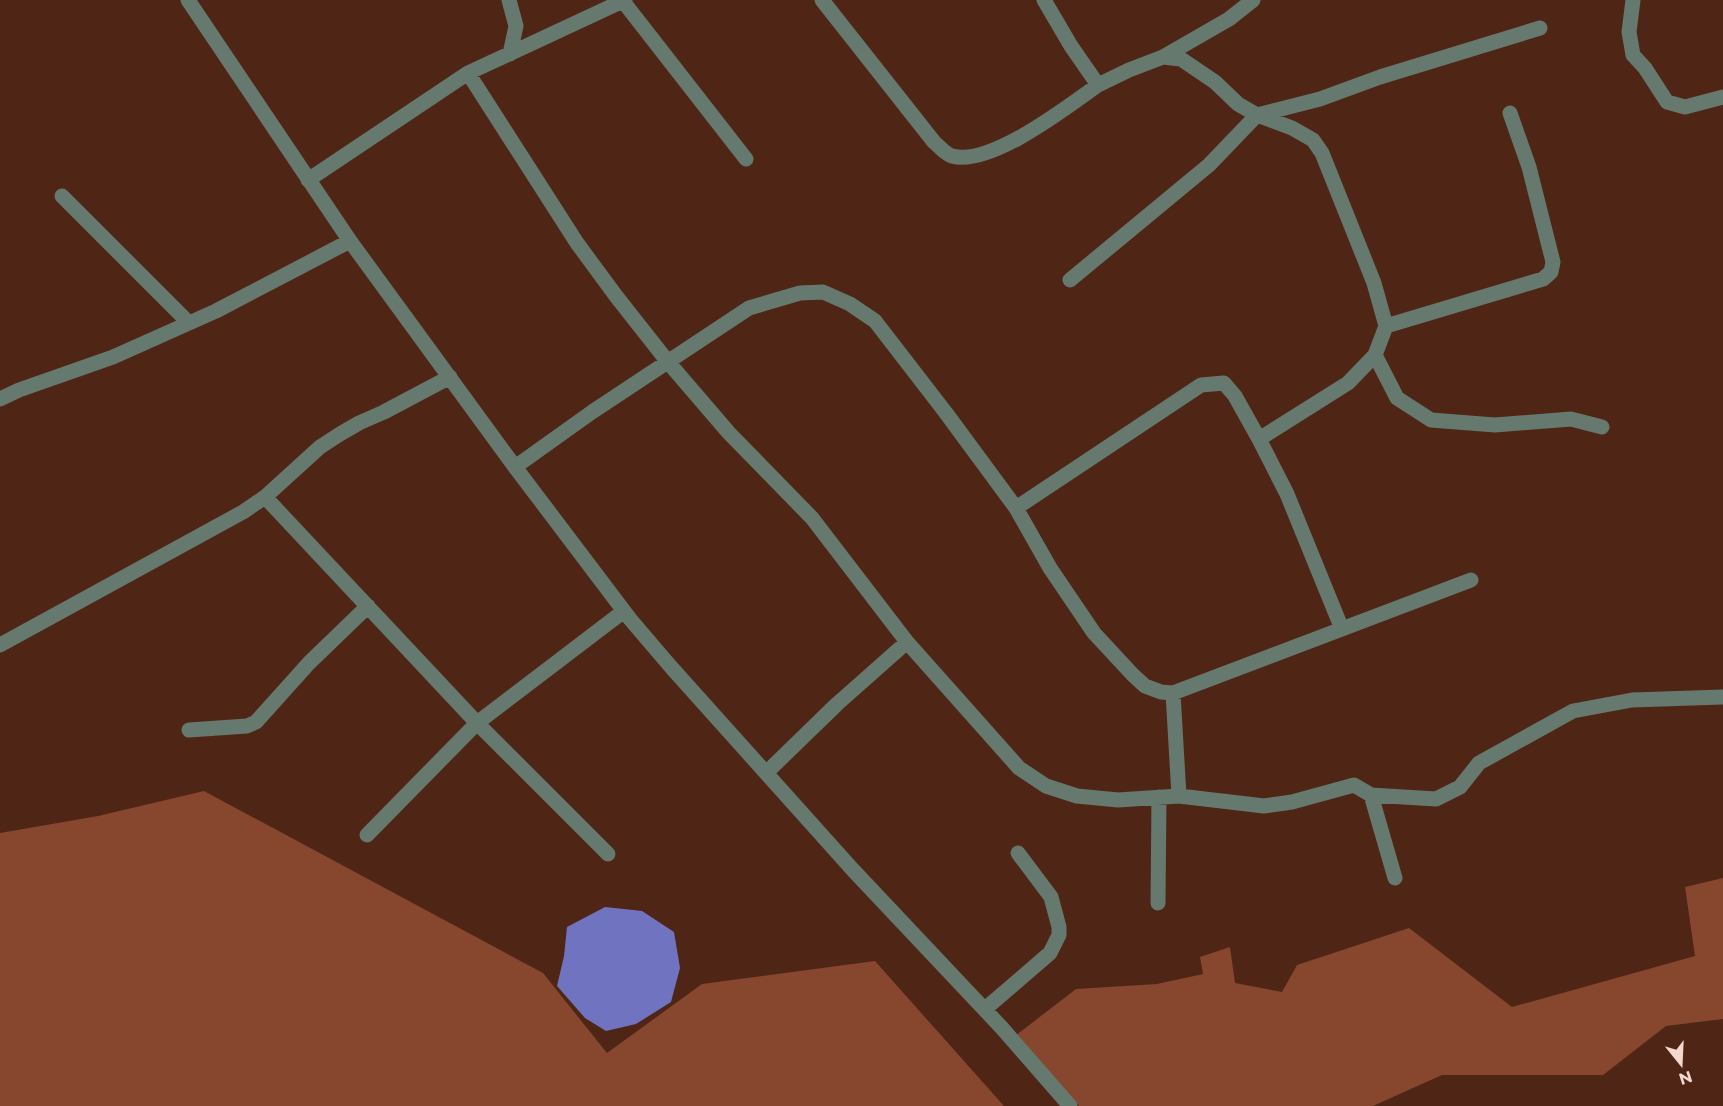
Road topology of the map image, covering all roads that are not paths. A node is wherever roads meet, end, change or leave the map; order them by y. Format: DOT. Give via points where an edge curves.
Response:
graph roads {
  1 [pos="188,0"];
  2 [pos="509,0"];
  3 [pos="623,0"];
  4 [pos="822,0"];
  5 [pos="1044,0"];
  6 [pos="1253,0"];
  7 [pos="1632,0"];
  8 [pos="1540,28"];
  9 [pos="510,54"];
  10 [pos="1163,57"];
  11 [pos="468,73"];
  12 [pos="1098,85"];
  13 [pos="1723,97"];
  14 [pos="1510,113"];
  15 [pos="1257,115"];
  16 [pos="746,159"];
  17 [pos="308,180"];
  18 [pos="62,196"];
  19 [pos="350,241"];
  20 [pos="1070,280"];
  21 [pos="189,323"];
  22 [pos="1386,326"];
  23 [pos="1375,355"];
  24 [pos="668,362"];
  25 [pos="450,377"];
  26 [pos="0,399"];
  27 [pos="1602,427"];
  28 [pos="1259,439"];
  29 [pos="515,467"];
  30 [pos="265,496"];
  31 [pos="1016,508"];
  32 [pos="1471,580"];
  33 [pos="368,606"];
  34 [pos="624,611"];
  35 [pos="1342,629"];
  36 [pos="907,642"];
  37 [pos="0,645"];
  38 [pos="1173,693"];
  39 [pos="1723,697"];
  40 [pos="477,723"];
  41 [pos="189,730"];
  42 [pos="766,773"];
  43 [pos="1371,795"];
  44 [pos="1179,796"];
  45 [pos="1159,797"];
  46 [pos="367,835"];
  47 [pos="1018,853"];
  48 [pos="608,854"];
  49 [pos="1395,878"];
  50 [pos="1158,903"];
  51 [pos="985,1010"];
  52 [pos="1070,1106"];
  1 -- 17 [label="street"];
  2 -- 9 [label="street" via="516,26"];
  3 -- 9 [label="street"];
  3 -- 16 [label="street"];
  4 -- 12 [label="street" via="949,156 982,155 1027,134"];
  5 -- 12 [label="street"];
  6 -- 10 [label="street" via="1229,19"];
  7 -- 13 [label="street" via="1629,32 1633,55 1667,102 1685,107"];
  8 -- 15 [label="street" via="1320,99"];
  9 -- 11 [label="street"];
  10 -- 12 [label="street"];
  10 -- 15 [label="street" via="1181,59"];
  11 -- 17 [label="street"];
  11 -- 24 [label="street" via="577,243"];
  14 -- 22 [label="street" via="1544,223 1553,262 1551,272 1543,279"];
  15 -- 20 [label="street" via="1209,165"];
  15 -- 22 [label="street" via="1313,140 1322,153 1374,283"];
  17 -- 19 [label="street"];
  18 -- 21 [label="street"];
  19 -- 21 [label="street"];
  19 -- 25 [label="street"];
  21 -- 26 [label="street" via="113,357"];
  22 -- 23 [label="street"];
  23 -- 27 [label="street" via="1397,398 1431,420 1495,425 1571,419"];
  23 -- 28 [label="street" via="1348,383"];
  24 -- 29 [label="street"];
  24 -- 31 [label="street" via="749,308 800,293 823,292 875,321"];
  24 -- 36 [label="street" via="729,433 812,518"];
  25 -- 29 [label="street"];
  25 -- 30 [label="street" via="339,434"];
  28 -- 31 [label="street" via="1224,383 1201,385"];
  28 -- 35 [label="street" via="1287,494"];
  29 -- 34 [label="street"];
  30 -- 33 [label="street"];
  30 -- 37 [label="street" via="205,534"];
  31 -- 38 [label="street" via="1094,633 1145,686"];
  32 -- 35 [label="street"];
  33 -- 40 [label="street"];
  33 -- 41 [label="street" via="256,722"];
  34 -- 40 [label="street"];
  34 -- 42 [label="street"];
  35 -- 38 [label="street"];
  36 -- 42 [label="street"];
  36 -- 45 [label="street" via="1019,768 1046,786 1077,796 1118,800"];
  38 -- 44 [label="street"];
  39 -- 43 [label="street" via="1632,700 1573,711 1479,763 1460,787 1436,799"];
  40 -- 46 [label="street"];
  40 -- 48 [label="street"];
  42 -- 51 [label="street"];
  43 -- 44 [label="street" via="1354,785 1264,806"];
  43 -- 49 [label="street"];
  44 -- 45 [label="street"];
  45 -- 50 [label="street"];
  47 -- 51 [label="street" via="1051,897 1059,935 1050,952"];
  51 -- 52 [label="street"];
}
